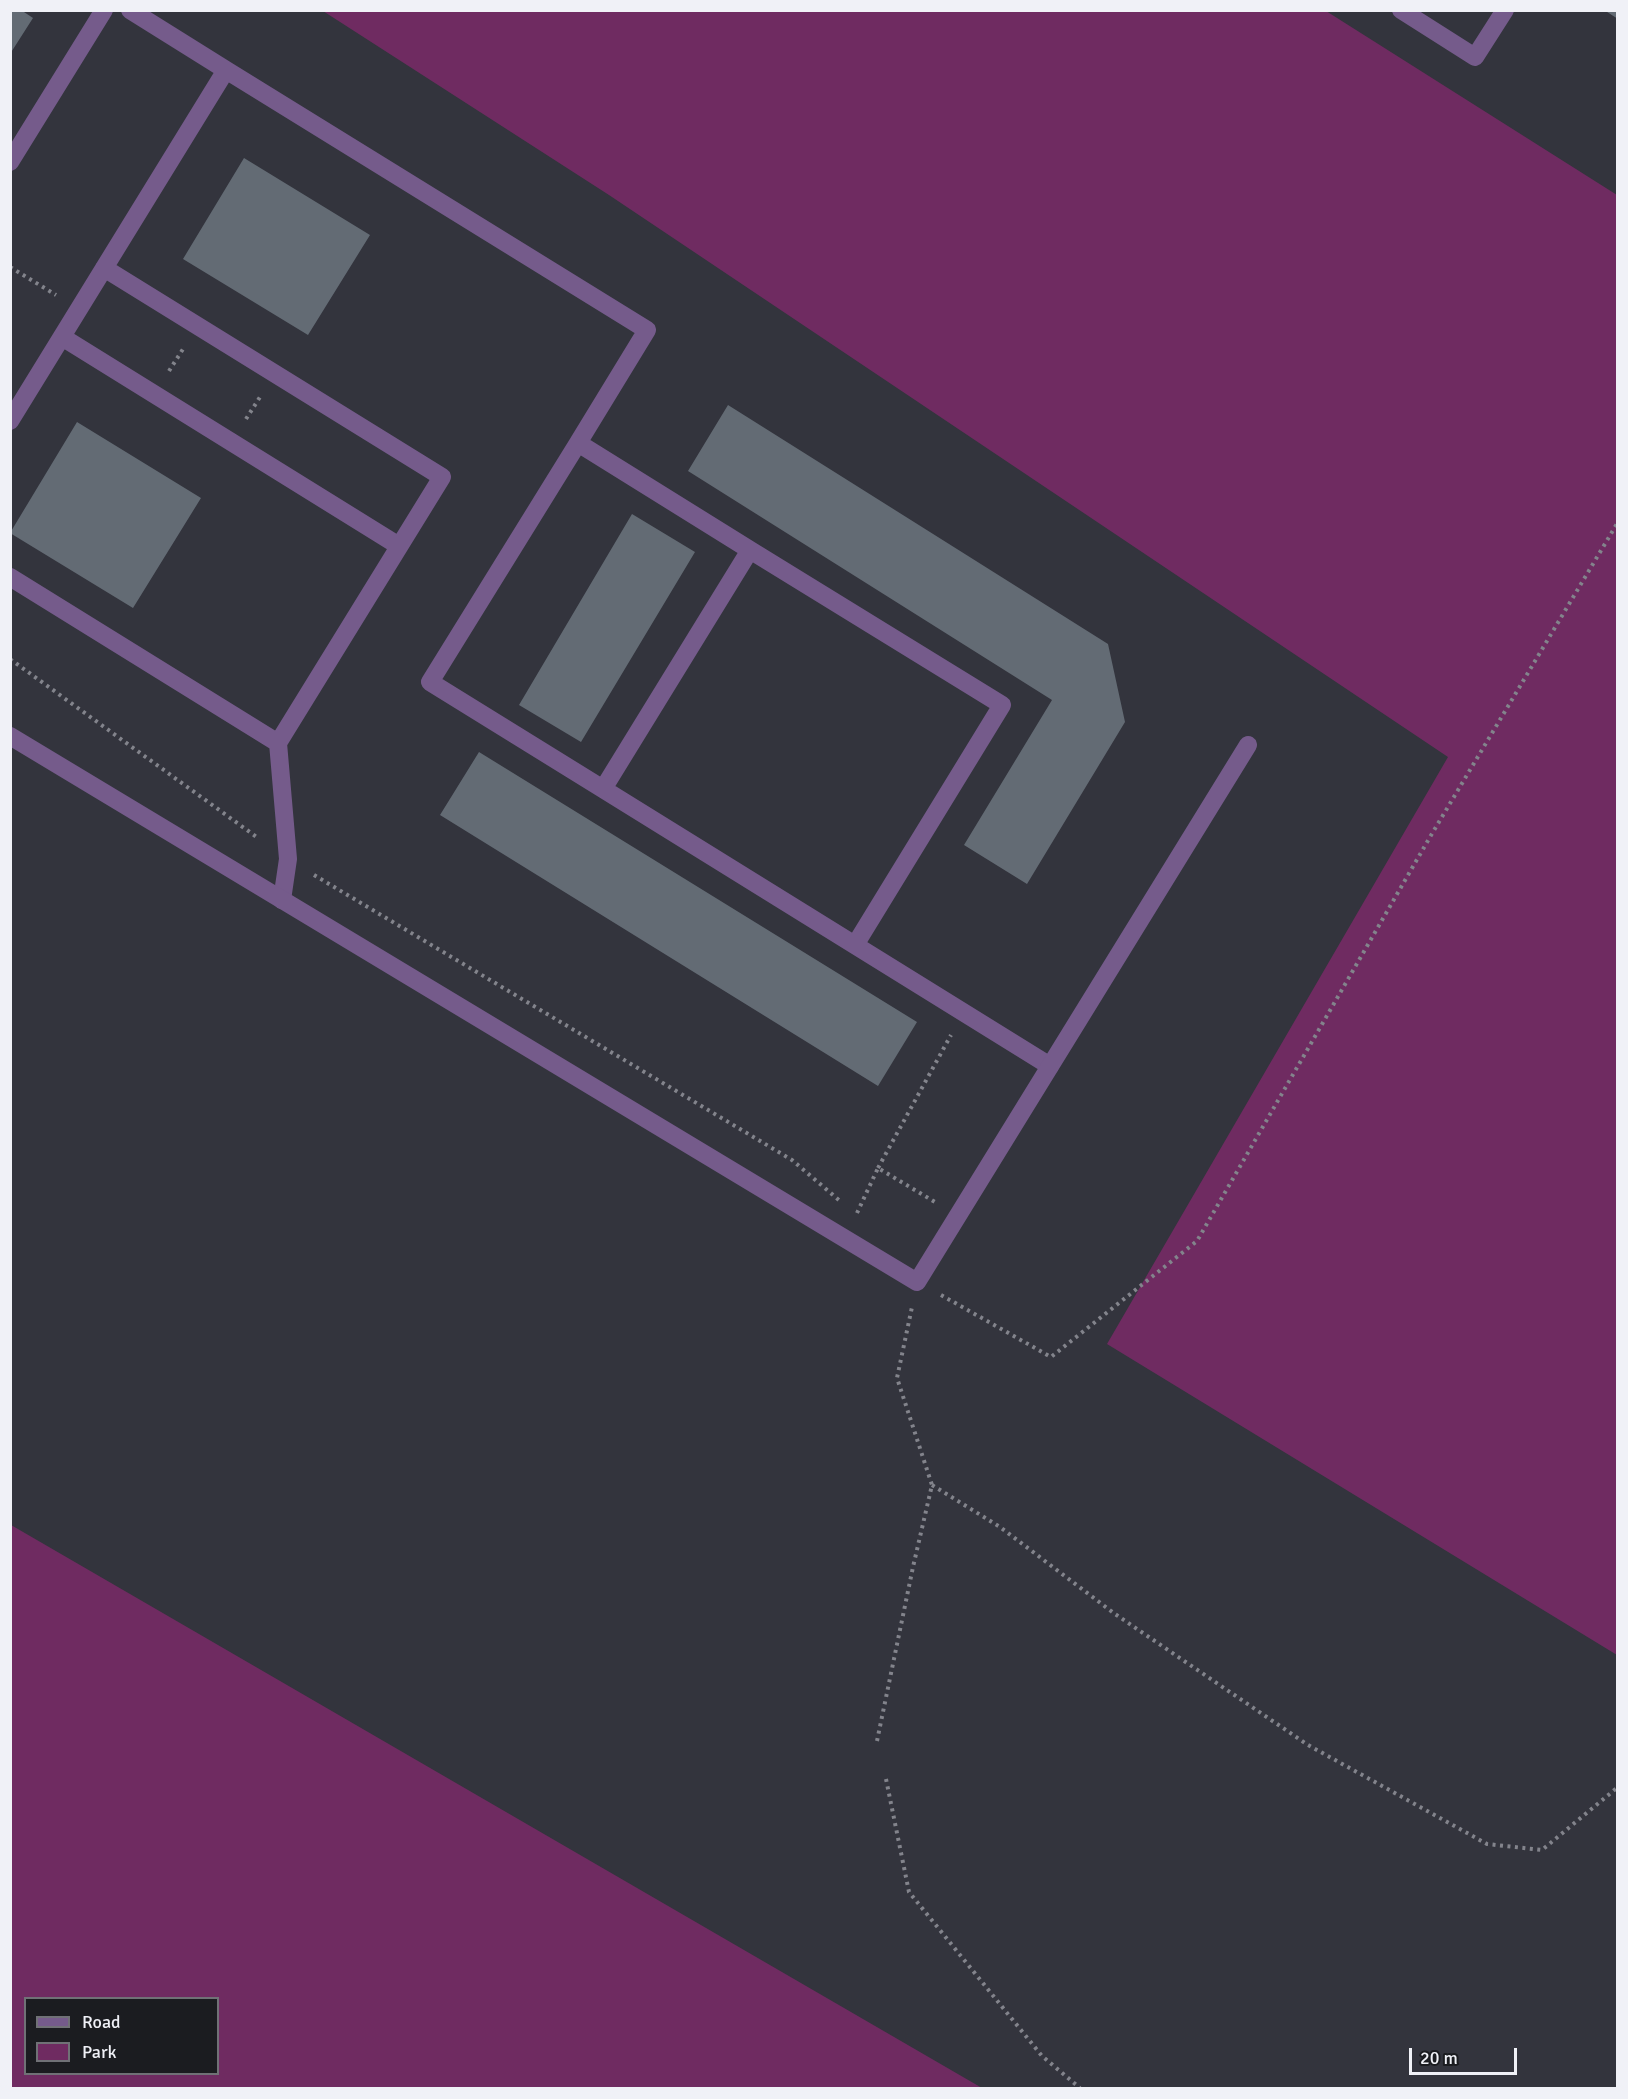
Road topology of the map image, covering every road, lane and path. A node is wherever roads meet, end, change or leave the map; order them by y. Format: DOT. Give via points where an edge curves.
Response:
graph roads {
  1 [pos="104,10"];
  2 [pos="130,10"];
  3 [pos="1401,10"];
  4 [pos="1505,10"];
  5 [pos="226,70"];
  6 [pos="10,162"];
  7 [pos="10,267"];
  8 [pos="104,268"];
  9 [pos="79,310"];
  10 [pos="197,325"];
  11 [pos="62,337"];
  12 [pos="274,374"];
  13 [pos="155,394"];
  14 [pos="10,421"];
  15 [pos="232,442"];
  16 [pos="578,443"];
  17 [pos="1617,522"];
  18 [pos="399,546"];
  19 [pos="750,550"];
  20 [pos="10,577"];
  21 [pos="10,659"];
  22 [pos="10,736"];
  23 [pos="278,743"];
  24 [pos="1248,744"];
  25 [pos="603,789"];
  26 [pos="288,859"];
  27 [pos="282,900"];
  28 [pos="855,945"];
  29 [pos="963,1012"];
  30 [pos="1050,1066"];
  31 [pos="878,1168"];
  32 [pos="958,1215"];
  33 [pos="917,1282"];
  34 [pos="932,1485"];
  35 [pos="878,1741"];
  36 [pos="886,1779"];
  37 [pos="1617,1786"];
  38 [pos="1080,2088"];
  1 -- 6 [label="street"];
  2 -- 5 [label="street"];
  3 -- 4 [label="street" via="1475,57"];
  5 -- 8 [label="street"];
  5 -- 16 [label="street" via="647,330"];
  7 -- 9 [label="path"];
  8 -- 9 [label="street"];
  8 -- 10 [label="street"];
  9 -- 11 [label="street"];
  10 -- 12 [label="street"];
  10 -- 13 [label="path"];
  11 -- 13 [label="street"];
  11 -- 14 [label="street"];
  12 -- 15 [label="path"];
  12 -- 18 [label="street" via="442,477"];
  13 -- 15 [label="street"];
  15 -- 18 [label="street"];
  16 -- 19 [label="street"];
  16 -- 25 [label="street" via="430,682"];
  17 -- 33 [label="path" via="1197,1241 1051,1357"];
  18 -- 23 [label="street"];
  19 -- 25 [label="street"];
  19 -- 28 [label="street" via="1002,705"];
  20 -- 23 [label="street"];
  21 -- 26 [label="path"];
  22 -- 27 [label="street"];
  23 -- 26 [label="street"];
  24 -- 30 [label="street"];
  25 -- 28 [label="street"];
  26 -- 27 [label="street"];
  26 -- 31 [label="path" via="792,1160 856,1214"];
  27 -- 33 [label="street"];
  28 -- 29 [label="street"];
  29 -- 30 [label="street"];
  29 -- 31 [label="path"];
  30 -- 32 [label="street"];
  31 -- 32 [label="path"];
  32 -- 33 [label="street"];
  33 -- 34 [label="path" via="897,1378"];
  34 -- 35 [label="path"];
  34 -- 37 [label="path" via="1000,1527 1115,1614 1308,1746 1487,1844 1542,1850"];
  36 -- 38 [label="path" via="909,1892 1042,2056"];
}
